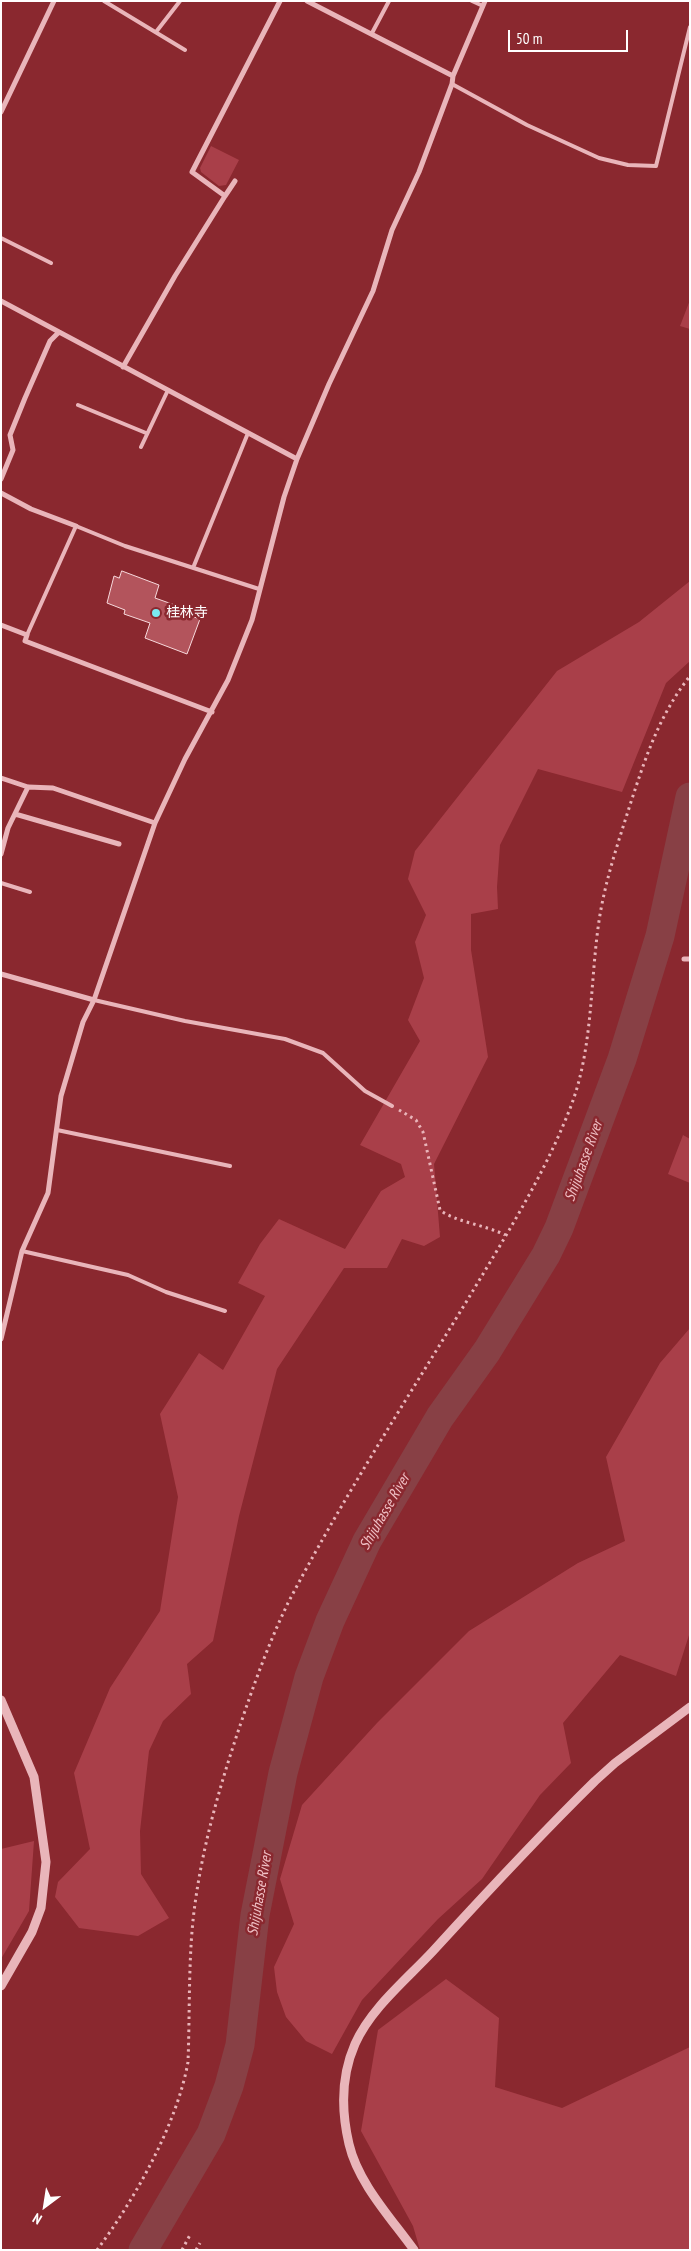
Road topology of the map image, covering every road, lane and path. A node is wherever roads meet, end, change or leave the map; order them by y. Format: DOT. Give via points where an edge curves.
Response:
graph roads {
  1 [pos="54,1"];
  2 [pos="104,1"];
  3 [pos="180,1"];
  4 [pos="280,1"];
  5 [pos="307,1"];
  6 [pos="389,1"];
  7 [pos="472,1"];
  8 [pos="484,4"];
  9 [pos="690,27"];
  10 [pos="156,32"];
  11 [pos="372,33"];
  12 [pos="185,50"];
  13 [pos="453,76"];
  14 [pos="452,84"];
  15 [pos="1,112"];
  16 [pos="235,181"];
  17 [pos="225,196"];
  18 [pos="1,238"];
  19 [pos="51,263"];
  20 [pos="1,301"];
  21 [pos="59,332"];
  22 [pos="123,367"];
  23 [pos="168,390"];
  24 [pos="78,405"];
  25 [pos="146,433"];
  26 [pos="248,433"];
  27 [pos="140,447"];
  28 [pos="297,459"];
  29 [pos="1,478"];
  30 [pos="1,492"];
  31 [pos="76,526"];
  32 [pos="192,568"];
  33 [pos="259,589"];
  34 [pos="1,625"];
  35 [pos="27,635"];
  36 [pos="690,676"];
  37 [pos="212,712"];
  38 [pos="1,778"];
  39 [pos="28,787"];
  40 [pos="15,814"];
  41 [pos="155,823"];
  42 [pos="119,844"];
  43 [pos="1,854"];
  44 [pos="1,883"];
  45 [pos="30,892"];
  46 [pos="1,974"];
  47 [pos="94,1000"];
  48 [pos="392,1106"];
  49 [pos="57,1130"];
  50 [pos="230,1166"];
  51 [pos="505,1236"];
  52 [pos="22,1251"];
  53 [pos="225,1311"];
  54 [pos="1,1339"];
  55 [pos="1,1700"];
  56 [pos="690,1707"];
  57 [pos="1,1986"];
  58 [pos="190,2235"];
  59 [pos="200,2243"];
  60 [pos="97,2250"];
  61 [pos="182,2250"];
  62 [pos="196,2250"];
  63 [pos="414,2250"];
  1 -- 15 [label="street"];
  2 -- 10 [label="lane"];
  3 -- 10 [label="lane"];
  4 -- 17 [label="street" via="192,172"];
  5 -- 11 [label="street"];
  6 -- 11 [label="lane"];
  7 -- 8 [label="lane"];
  8 -- 13 [label="street"];
  9 -- 14 [label="lane" via="656,166 628,165 599,158 527,125"];
  10 -- 12 [label="lane"];
  11 -- 13 [label="street"];
  13 -- 14 [label="street"];
  14 -- 28 [label="street" via="419,172 392,230 373,291"];
  16 -- 17 [label="street"];
  17 -- 22 [label="street"];
  18 -- 19 [label="lane"];
  20 -- 21 [label="street"];
  21 -- 22 [label="street"];
  21 -- 29 [label="street" via="50,341 10,435 13,450"];
  22 -- 23 [label="street"];
  23 -- 25 [label="lane"];
  23 -- 26 [label="street"];
  24 -- 25 [label="lane"];
  25 -- 27 [label="lane"];
  26 -- 28 [label="street"];
  26 -- 32 [label="lane"];
  28 -- 33 [label="street"];
  30 -- 31 [label="street" via="32,509"];
  31 -- 32 [label="lane"];
  31 -- 35 [label="lane"];
  32 -- 33 [label="lane"];
  33 -- 37 [label="street" via="248,629"];
  34 -- 35 [label="street"];
  35 -- 37 [label="street" via="25,641"];
  36 -- 51 [label="path" via="660,722 615,852 600,919 588,1032 573,1101 557,1140"];
  37 -- 41 [label="street" via="185,759"];
  38 -- 39 [label="street"];
  39 -- 40 [label="street"];
  39 -- 41 [label="street" via="52,788"];
  40 -- 42 [label="street"];
  40 -- 43 [label="street"];
  41 -- 47 [label="street"];
  44 -- 45 [label="lane"];
  46 -- 47 [label="street"];
  47 -- 48 [label="lane" via="285,1039 322,1053 365,1091"];
  47 -- 49 [label="street" via="82,1022 61,1096"];
  48 -- 51 [label="path" via="416,1120 423,1132 440,1210 448,1216"];
  49 -- 50 [label="lane"];
  49 -- 52 [label="street" via="48,1193"];
  51 -- 60 [label="path" via="318,1548 286,1607 256,1679 225,1768 203,1859 195,1907 185,2078 136,2192"];
  52 -- 53 [label="lane" via="128,1275 166,1292"];
  52 -- 54 [label="street"];
  55 -- 57 [label="street" via="34,1777 46,1862 41,1908 32,1932"];
  56 -- 63 [label="street" via="595,1781 387,1999 356,2042 344,2082 349,2145 366,2182"];
  58 -- 61 [label="path"];
  59 -- 62 [label="path"];
}
